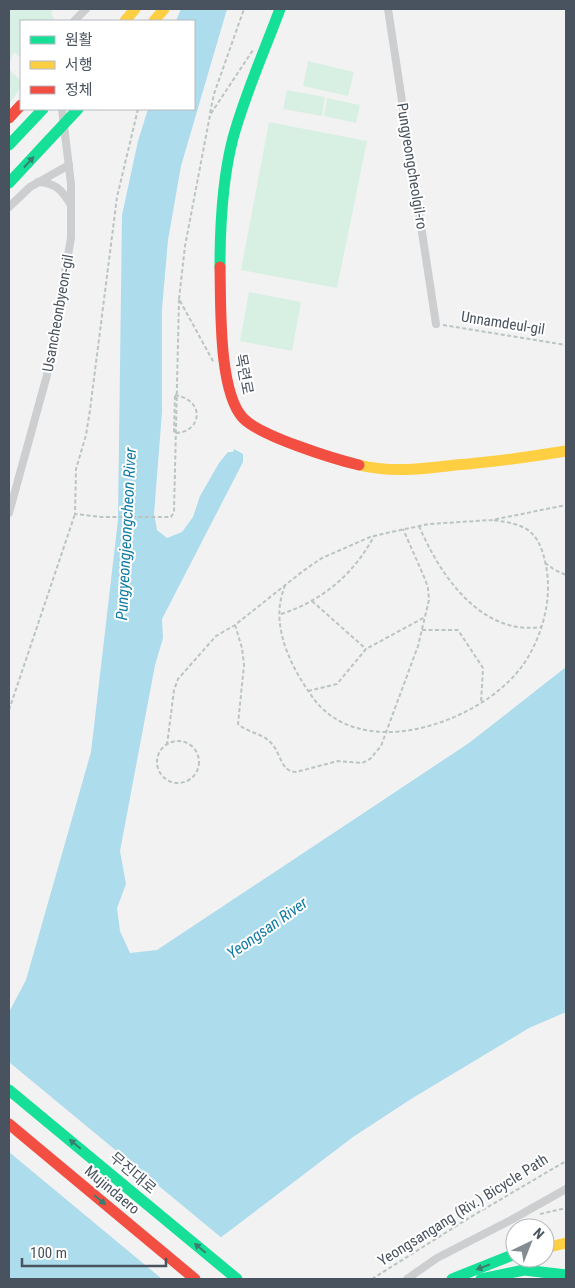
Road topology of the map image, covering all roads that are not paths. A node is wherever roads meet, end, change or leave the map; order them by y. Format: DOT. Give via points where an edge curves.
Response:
graph roads {
  1 [pos="86,9"];
  2 [pos="135,9"];
  3 [pos="164,9"];
  4 [pos="280,9"];
  5 [pos="388,9"];
  6 [pos="75,20"];
  7 [pos="126,20"];
  8 [pos="155,20"];
  9 [pos="42,110"];
  10 [pos="62,110"];
  11 [pos="77,110"];
  12 [pos="9,145"];
  13 [pos="69,165"];
  14 [pos="38,182"];
  15 [pos="9,183"];
  16 [pos="9,207"];
  17 [pos="72,207"];
  18 [pos="436,324"];
  19 [pos="566,451"];
  20 [pos="9,513"];
  21 [pos="9,1090"];
  22 [pos="9,1124"];
  23 [pos="566,1189"];
  24 [pos="505,1258"];
  25 [pos="563,1274"];
  26 [pos="196,1279"];
  27 [pos="237,1279"];
  28 [pos="406,1279"];
  29 [pos="452,1279"];
  30 [pos="481,1279"];
  1 -- 6 [label="street"];
  2 -- 7 [label="main road"];
  3 -- 8 [label="main road"];
  4 -- 19 [label="main road, 목련로" via="236,126 221,216 224,357 235,405 251,424 271,435 328,457 376,468 409,470"];
  5 -- 18 [label="street, Pungyeongcheolgil-ro"];
  9 -- 12 [label="main road"];
  10 -- 13 [label="street, Usancheonbyeon-gil"];
  15 -- 11 [label="main road, one-way, bridge"];
  13 -- 14 [label="street"];
  13 -- 17 [label="street, Usancheonbyeon-gil"];
  14 -- 16 [label="street"];
  14 -- 17 [label="street" via="54,185"];
  17 -- 20 [label="street, Usancheonbyeon-gil" via="71,238 47,375"];
  27 -- 21 [label="main road, 무진대로, one-way"];
  22 -- 26 [label="main road, Mujindaero, one-way"];
  23 -- 28 [label="street" via="438,1258"];
  24 -- 29 [label="main road, one-way"];
  25 -- 30 [label="main road" via="524,1270"];
}
